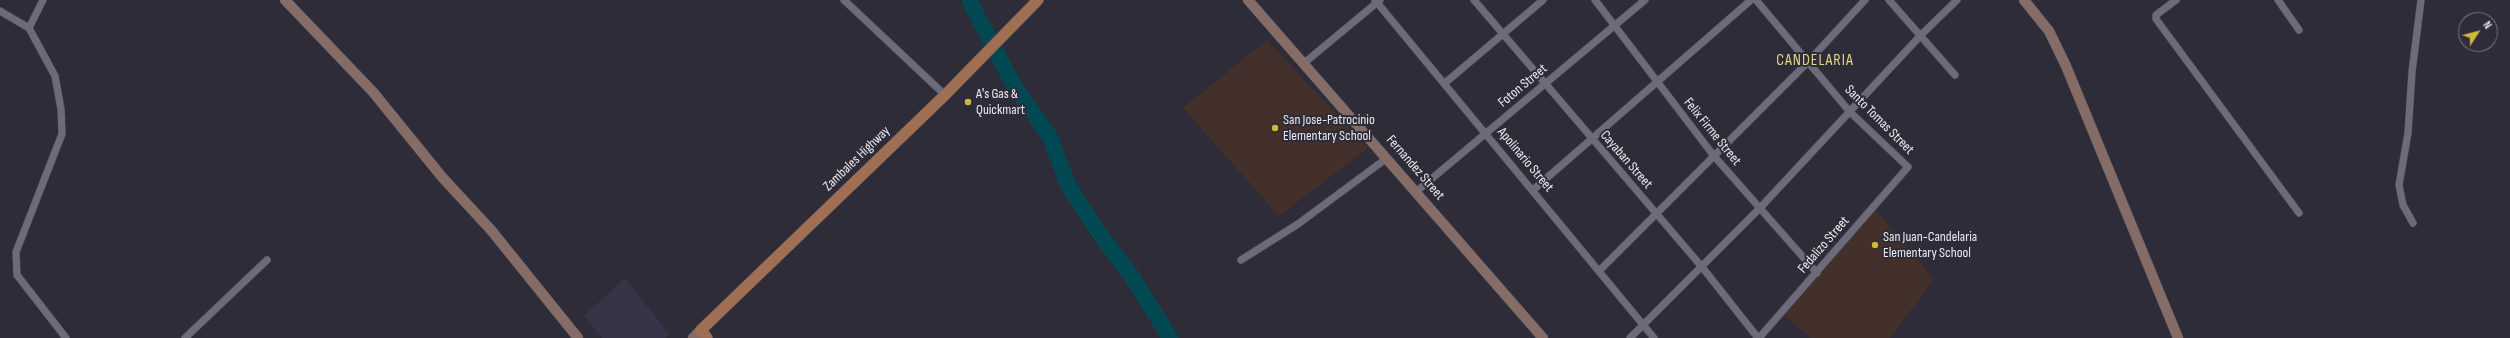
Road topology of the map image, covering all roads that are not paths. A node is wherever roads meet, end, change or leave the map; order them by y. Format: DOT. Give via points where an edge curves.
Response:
graph roads {
  1 [pos="43,0"];
  2 [pos="286,0"];
  3 [pos="844,0"];
  4 [pos="1038,0"];
  5 [pos="1248,0"];
  6 [pos="1474,0"];
  7 [pos="1543,0"];
  8 [pos="1595,0"];
  9 [pos="1645,0"];
  10 [pos="1751,0"];
  11 [pos="1756,0"];
  12 [pos="1865,0"];
  13 [pos="1889,0"];
  14 [pos="1957,0"];
  15 [pos="2024,0"];
  16 [pos="2175,0"];
  17 [pos="2278,0"];
  18 [pos="2421,0"];
  19 [pos="1378,1"];
  20 [pos="0,11"];
  21 [pos="1614,26"];
  22 [pos="29,28"];
  23 [pos="2299,30"];
  24 [pos="1503,35"];
  25 [pos="1921,35"];
  26 [pos="1807,63"];
  27 [pos="1303,64"];
  28 [pos="1956,75"];
  29 [pos="1445,82"];
  30 [pos="1545,84"];
  31 [pos="1657,84"];
  32 [pos="945,95"];
  33 [pos="1850,112"];
  34 [pos="1487,133"];
  35 [pos="1592,140"];
  36 [pos="1714,156"];
  37 [pos="1387,158"];
  38 [pos="1908,167"];
  39 [pos="1533,190"];
  40 [pos="1417,192"];
  41 [pos="1759,209"];
  42 [pos="2299,213"];
  43 [pos="1657,214"];
  44 [pos="2413,223"];
  45 [pos="267,260"];
  46 [pos="1241,260"];
  47 [pos="1702,267"];
  48 [pos="1599,271"];
  49 [pos="1818,273"];
  50 [pos="1642,325"];
  51 [pos="704,334"];
  52 [pos="66,338"];
  53 [pos="185,338"];
  54 [pos="578,338"];
  55 [pos="693,338"];
  56 [pos="1543,338"];
  57 [pos="1630,338"];
  58 [pos="1654,338"];
  59 [pos="1758,338"];
  60 [pos="2178,338"];
  1 -- 22 [label="street"];
  2 -- 54 [label="street" via="373,92 442,177 491,230"];
  3 -- 32 [label="street"];
  4 -- 32 [label="main road, Zambales Highway"];
  5 -- 27 [label="street, Fernandez Street"];
  6 -- 24 [label="street, Cayaban Street"];
  7 -- 24 [label="street"];
  8 -- 21 [label="street, Felix Firme Street"];
  9 -- 21 [label="street, Foton Street"];
  10 -- 31 [label="street"];
  11 -- 26 [label="street, Santo Tomas Street"];
  12 -- 26 [label="street"];
  13 -- 25 [label="street"];
  14 -- 25 [label="street"];
  15 -- 60 [label="street" via="2049,31 2066,66"];
  16 -- 42 [label="street" via="2156,16 2156,19"];
  17 -- 23 [label="street"];
  18 -- 44 [label="street" via="2408,133 2399,185 2403,205"];
  19 -- 27 [label="street"];
  19 -- 29 [label="street, Apolinario Street"];
  20 -- 22 [label="street"];
  21 -- 30 [label="street, Foton Street"];
  21 -- 31 [label="street, Felix Firme Street"];
  22 -- 52 [label="street" via="55,76 61,109 62,134 16,252 17,275"];
  24 -- 29 [label="street"];
  24 -- 30 [label="street, Cayaban Street"];
  25 -- 28 [label="street"];
  25 -- 33 [label="street"];
  26 -- 33 [label="street, Santo Tomas Street"];
  26 -- 36 [label="street"];
  27 -- 37 [label="street, Fernandez Street"];
  29 -- 34 [label="street, Apolinario Street"];
  30 -- 34 [label="street, Foton Street"];
  30 -- 35 [label="street, Cayaban Street"];
  31 -- 35 [label="street"];
  31 -- 36 [label="street, Felix Firme Street"];
  32 -- 51 [label="main road, Zambales Highway"];
  33 -- 38 [label="street, Santo Tomas Street"];
  33 -- 41 [label="street"];
  34 -- 39 [label="street, Apolinario Street"];
  34 -- 40 [label="street, Foton Street"];
  35 -- 39 [label="street"];
  35 -- 43 [label="street, Cayaban Street"];
  36 -- 41 [label="street, Felix Firme Street"];
  36 -- 43 [label="street"];
  37 -- 40 [label="street, Fernandez Street"];
  37 -- 46 [label="street" via="1298,224"];
  38 -- 49 [label="street, Fedalizo Street"];
  39 -- 48 [label="street, Apolinario Street"];
  40 -- 56 [label="street, Fernandez Street"];
  41 -- 47 [label="street"];
  41 -- 49 [label="street, Felix Firme Street"];
  43 -- 47 [label="street, Cayaban Street"];
  43 -- 48 [label="street"];
  45 -- 53 [label="street"];
  47 -- 50 [label="street"];
  47 -- 59 [label="street, Cayaban Street"];
  48 -- 50 [label="street, Apolinario Street"];
  49 -- 59 [label="street, Fedalizo Street"];
  50 -- 57 [label="street"];
  50 -- 58 [label="street, Apolinario Street"];
  51 -- 55 [label="street"];
}
